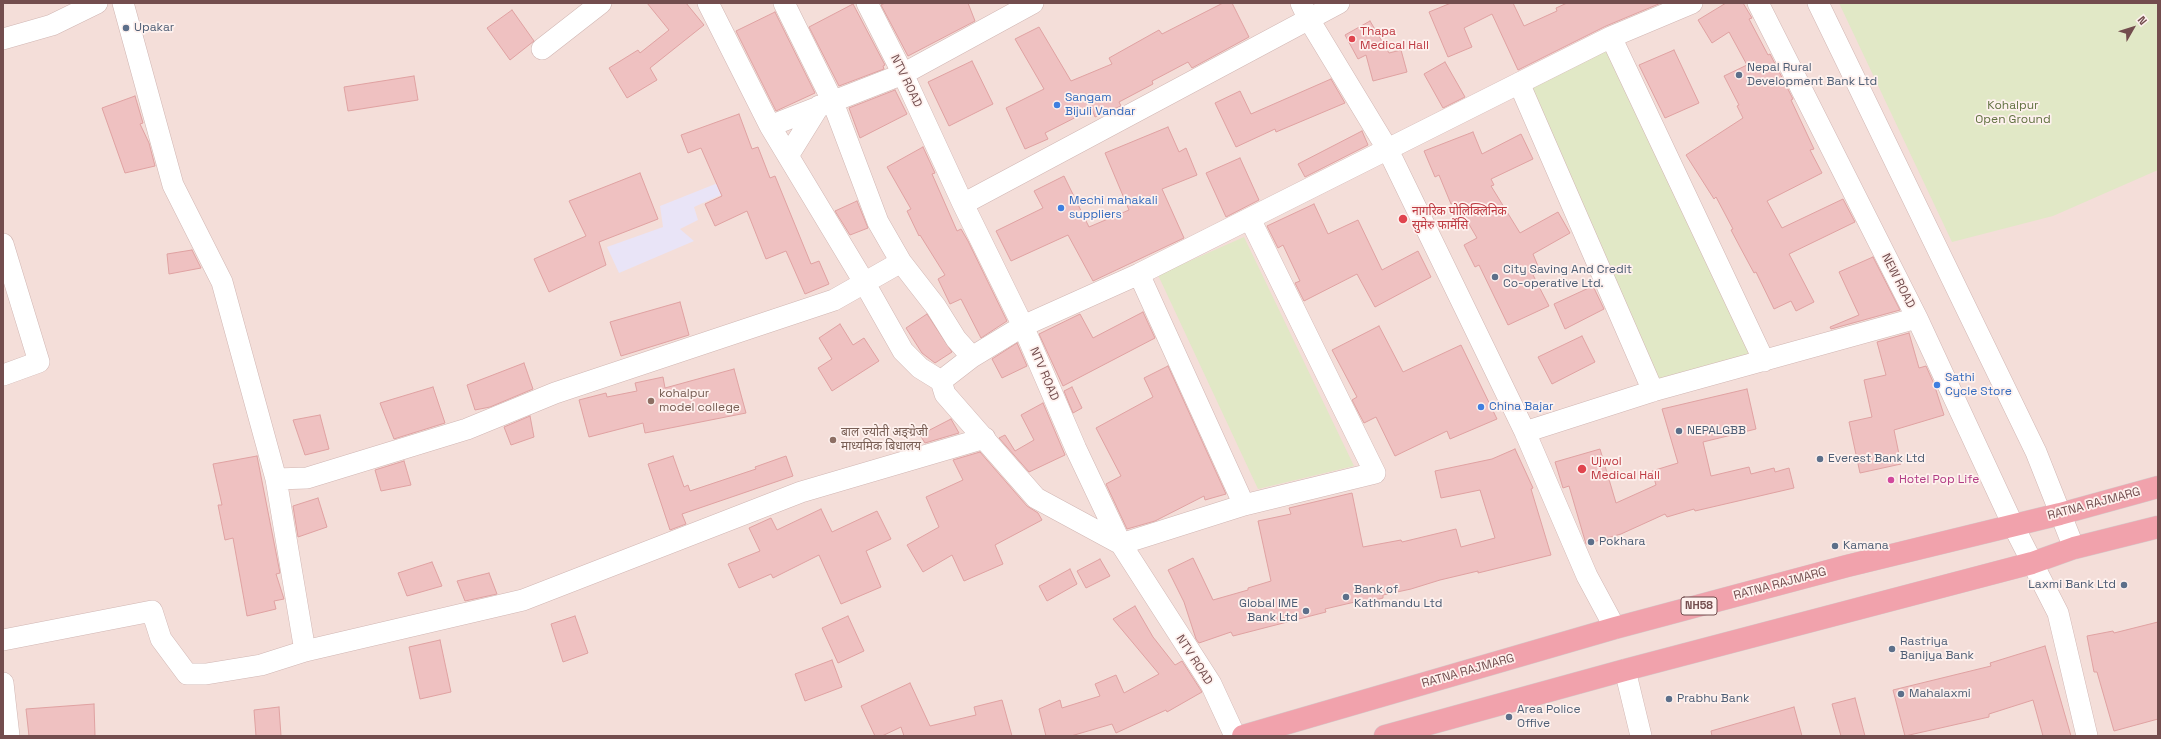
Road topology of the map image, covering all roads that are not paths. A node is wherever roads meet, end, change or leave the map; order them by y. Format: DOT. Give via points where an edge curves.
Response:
graph roads {
  1 [pos="97,3"];
  2 [pos="123,3"];
  3 [pos="601,3"];
  4 [pos="708,3"];
  5 [pos="784,3"];
  6 [pos="867,3"];
  7 [pos="1339,3"];
  8 [pos="1692,3"];
  9 [pos="1758,3"];
  10 [pos="1818,3"];
  11 [pos="1025,5"];
  12 [pos="1304,10"];
  13 [pos="1611,38"];
  14 [pos="3,39"];
  15 [pos="542,49"];
  16 [pos="903,74"];
  17 [pos="1519,83"];
  18 [pos="825,103"];
  19 [pos="770,126"];
  20 [pos="1388,150"];
  21 [pos="788,156"];
  22 [pos="963,204"];
  23 [pos="1250,219"];
  24 [pos="3,244"];
  25 [pos="901,262"];
  26 [pos="1139,274"];
  27 [pos="864,282"];
  28 [pos="1917,318"];
  29 [pos="1023,326"];
  30 [pos="972,356"];
  31 [pos="1764,360"];
  32 [pos="3,375"];
  33 [pos="941,381"];
  34 [pos="1653,391"];
  35 [pos="1525,432"];
  36 [pos="986,438"];
  37 [pos="276,479"];
  38 [pos="2158,487"];
  39 [pos="1244,505"];
  40 [pos="2060,514"];
  41 [pos="2013,525"];
  42 [pos="2158,527"];
  43 [pos="1122,544"];
  44 [pos="2074,548"];
  45 [pos="2032,563"];
  46 [pos="1615,628"];
  47 [pos="3,640"];
  48 [pos="305,651"];
  49 [pos="1625,670"];
  50 [pos="3,684"];
  51 [pos="9,736"];
  52 [pos="1235,736"];
  53 [pos="1243,736"];
  54 [pos="1385,736"];
  55 [pos="1642,736"];
  56 [pos="2087,736"];
  1 -- 14 [label="street" via="52,25"];
  2 -- 37 [label="street" via="173,185 222,282"];
  3 -- 15 [label="street"];
  4 -- 19 [label="street"];
  5 -- 18 [label="street"];
  6 -- 16 [label="street, NTV ROAD"];
  7 -- 12 [label="street"];
  8 -- 13 [label="street"];
  9 -- 28 [label="street, NEW ROAD"];
  10 -- 40 [label="street" via="2036,452"];
  11 -- 16 [label="street"];
  12 -- 20 [label="street"];
  12 -- 22 [label="street"];
  13 -- 17 [label="street"];
  13 -- 31 [label="street"];
  16 -- 18 [label="street"];
  16 -- 22 [label="street, NTV ROAD"];
  17 -- 20 [label="street"];
  17 -- 34 [label="street"];
  18 -- 19 [label="street"];
  18 -- 21 [label="street"];
  18 -- 25 [label="street" via="878,222"];
  19 -- 21 [label="street"];
  20 -- 23 [label="street"];
  20 -- 35 [label="street"];
  21 -- 27 [label="street"];
  22 -- 29 [label="street, NTV ROAD"];
  23 -- 26 [label="street"];
  23 -- 39 [label="street" via="1375,473"];
  24 -- 32 [label="street" via="39,362"];
  25 -- 27 [label="street"];
  25 -- 30 [label="street" via="936,307 956,339"];
  26 -- 29 [label="street"];
  26 -- 39 [label="street"];
  27 -- 33 [label="street" via="903,351 920,368"];
  27 -- 37 [label="street" via="834,300 555,393 467,429 307,478"];
  28 -- 31 [label="street"];
  28 -- 41 [label="street, NEW ROAD"];
  29 -- 30 [label="street"];
  29 -- 43 [label="street, NTV ROAD" via="1076,449"];
  30 -- 33 [label="street"];
  31 -- 34 [label="street"];
  33 -- 36 [label="street" via="945,394"];
  34 -- 35 [label="street"];
  35 -- 46 [label="street" via="1587,576"];
  36 -- 43 [label="street" via="1036,498"];
  36 -- 48 [label="street" via="801,492 523,600"];
  37 -- 48 [label="street"];
  38 -- 40 [label="highway, RATNA RAJMARG / NH58"];
  39 -- 43 [label="street"];
  40 -- 41 [label="highway, RATNA RAJMARG / NH58"];
  40 -- 44 [label="street"];
  41 -- 45 [label="street, NEW ROAD"];
  41 -- 46 [label="highway, RATNA RAJMARG / NH58"];
  42 -- 44 [label="highway"];
  43 -- 52 [label="street, NTV ROAD" via="1211,684"];
  44 -- 45 [label="highway"];
  45 -- 49 [label="highway"];
  45 -- 56 [label="street, NEW ROAD" via="2058,613"];
  46 -- 53 [label="highway, RATNA RAJMARG / NH58"];
  47 -- 48 [label="street" via="152,611 161,639 187,674 206,674 261,665"];
  49 -- 54 [label="highway"];
  49 -- 55 [label="street"];
  50 -- 51 [label="street"];
}
